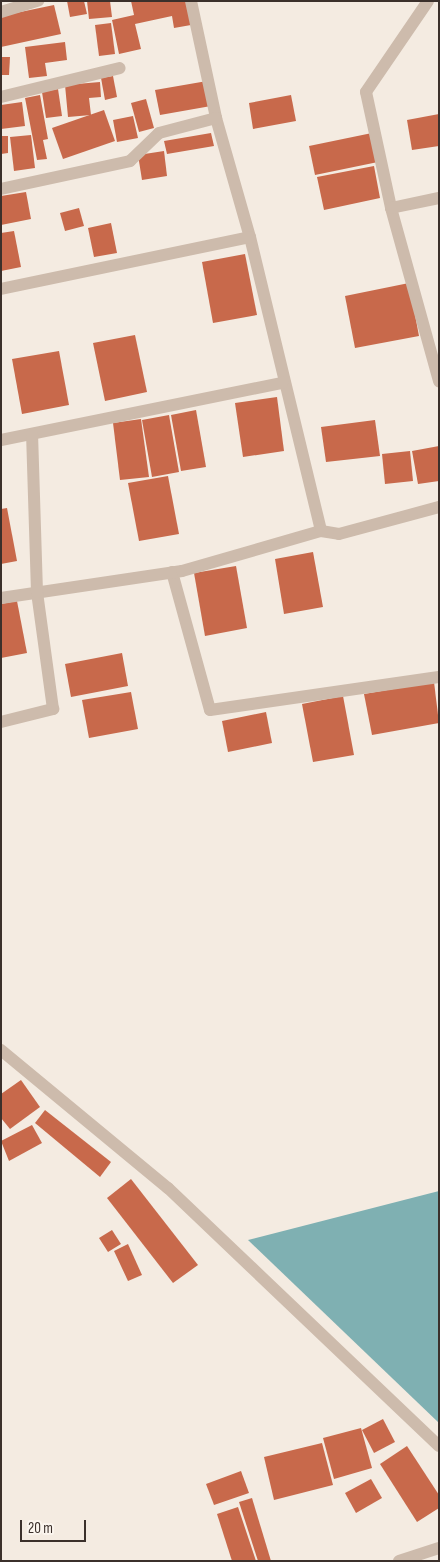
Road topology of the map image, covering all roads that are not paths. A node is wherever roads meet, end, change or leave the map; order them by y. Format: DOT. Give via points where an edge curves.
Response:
graph roads {
  1 [pos="38,1"];
  2 [pos="192,1"];
  3 [pos="428,1"];
  4 [pos="1,12"];
  5 [pos="120,68"];
  6 [pos="1,97"];
  7 [pos="216,118"];
  8 [pos="1,188"];
  9 [pos="439,198"];
  10 [pos="391,208"];
  11 [pos="250,237"];
  12 [pos="1,289"];
  13 [pos="434,349"];
  14 [pos="439,381"];
  15 [pos="282,382"];
  16 [pos="32,434"];
  17 [pos="1,440"];
  18 [pos="439,507"];
  19 [pos="321,531"];
  20 [pos="172,572"];
  21 [pos="37,592"];
  22 [pos="1,598"];
  23 [pos="439,677"];
  24 [pos="1,722"];
  25 [pos="1,1050"];
  26 [pos="439,1446"];
  27 [pos="439,1548"];
  28 [pos="399,1561"];
  1 -- 4 [label="street"];
  2 -- 7 [label="street"];
  3 -- 10 [label="street" via="366,92"];
  5 -- 6 [label="street"];
  7 -- 8 [label="street" via="159,133 130,161"];
  7 -- 11 [label="street"];
  9 -- 10 [label="street"];
  10 -- 13 [label="street"];
  11 -- 12 [label="street"];
  11 -- 15 [label="street"];
  13 -- 14 [label="street"];
  15 -- 16 [label="street"];
  15 -- 19 [label="street"];
  16 -- 17 [label="street"];
  16 -- 21 [label="street"];
  18 -- 19 [label="street" via="339,534"];
  19 -- 20 [label="street"];
  20 -- 21 [label="street"];
  20 -- 23 [label="street" via="210,710"];
  21 -- 22 [label="street"];
  21 -- 24 [label="street" via="52,709"];
  25 -- 26 [label="street" via="168,1188"];
  27 -- 28 [label="street"];
}
